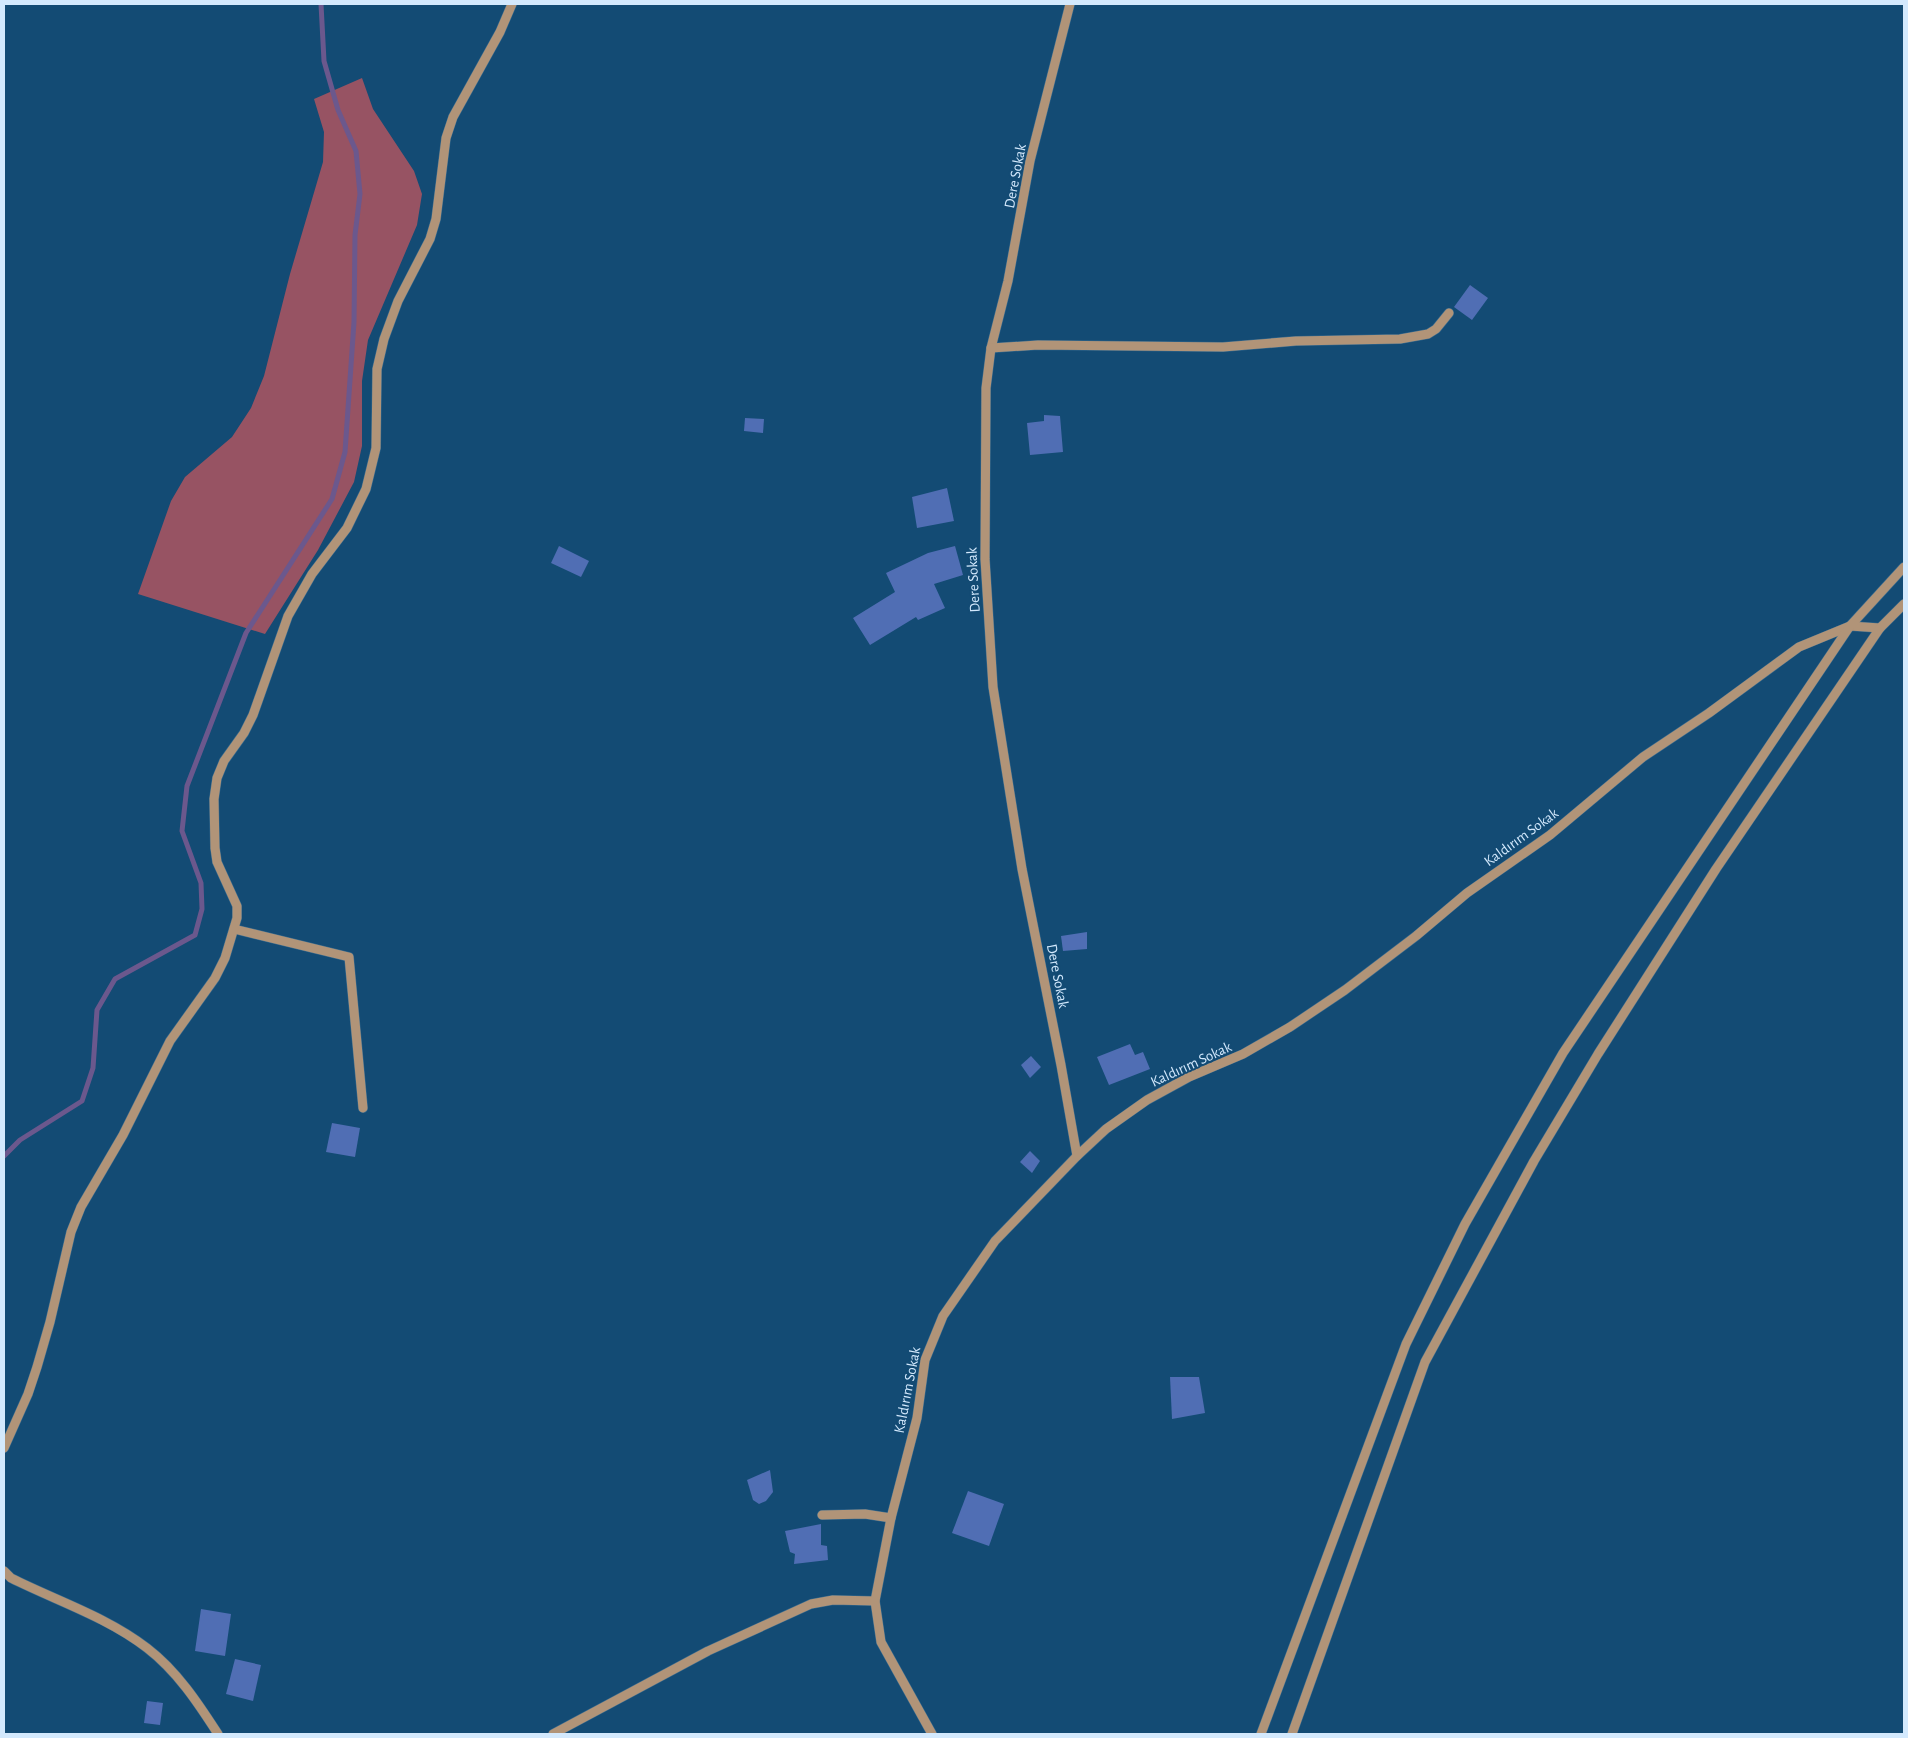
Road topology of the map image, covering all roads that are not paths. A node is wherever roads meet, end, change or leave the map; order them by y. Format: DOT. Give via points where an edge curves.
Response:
graph roads {
  1 [pos="512,4"];
  2 [pos="1070,4"];
  3 [pos="1449,313"];
  4 [pos="991,348"];
  5 [pos="1904,567"];
  6 [pos="1904,604"];
  7 [pos="1850,626"];
  8 [pos="1880,628"];
  9 [pos="234,929"];
  10 [pos="363,1108"];
  11 [pos="1077,1156"];
  12 [pos="4,1448"];
  13 [pos="822,1515"];
  14 [pos="891,1518"];
  15 [pos="4,1572"];
  16 [pos="875,1601"];
  17 [pos="218,1734"];
  18 [pos="553,1734"];
  19 [pos="932,1734"];
  20 [pos="1260,1734"];
  21 [pos="1292,1734"];
  1 -- 9 [label="street" via="453,117 446,138 436,219 430,239 398,301 384,339 376,377 376,448 366,490 347,528 288,616 252,715 217,778 215,848 217,862 237,906"];
  2 -- 4 [label="street, Dere Sokak" via="1030,161 1004,299"];
  3 -- 4 [label="street" via="1428,334 1368,342 1296,341 1223,348 1038,345"];
  4 -- 11 [label="street, Dere Sokak" via="986,388 985,541 993,687 1022,869"];
  5 -- 7 [label="street, Kaldırım Sokak"];
  6 -- 8 [label="street"];
  7 -- 8 [label="street, Kaldırım Sokak"];
  7 -- 11 [label="street, Kaldırım Sokak" via="1799,647 1642,757 1550,835 1467,893 1345,990 1243,1054 1189,1076 1147,1100 1106,1129"];
  7 -- 20 [label="street" via="1562,1053 1466,1224 1406,1344"];
  8 -- 21 [label="street" via="1716,869 1598,1054 1534,1161 1425,1362"];
  9 -- 10 [label="street" via="349,957"];
  9 -- 12 [label="street" via="215,978 170,1041 123,1135 81,1207 71,1232 37,1367"];
  11 -- 14 [label="street, Kaldırım Sokak" via="995,1241 943,1316 924,1360 917,1418"];
  13 -- 14 [label="street" via="865,1514"];
  14 -- 16 [label="street, Kaldırım Sokak"];
  15 -- 17 [label="street" via="19,1583 84,1612 147,1648 186,1687"];
  16 -- 18 [label="street" via="833,1600 811,1604 708,1651"];
  16 -- 19 [label="street, Kaldırım Sokak" via="881,1642"];
}
